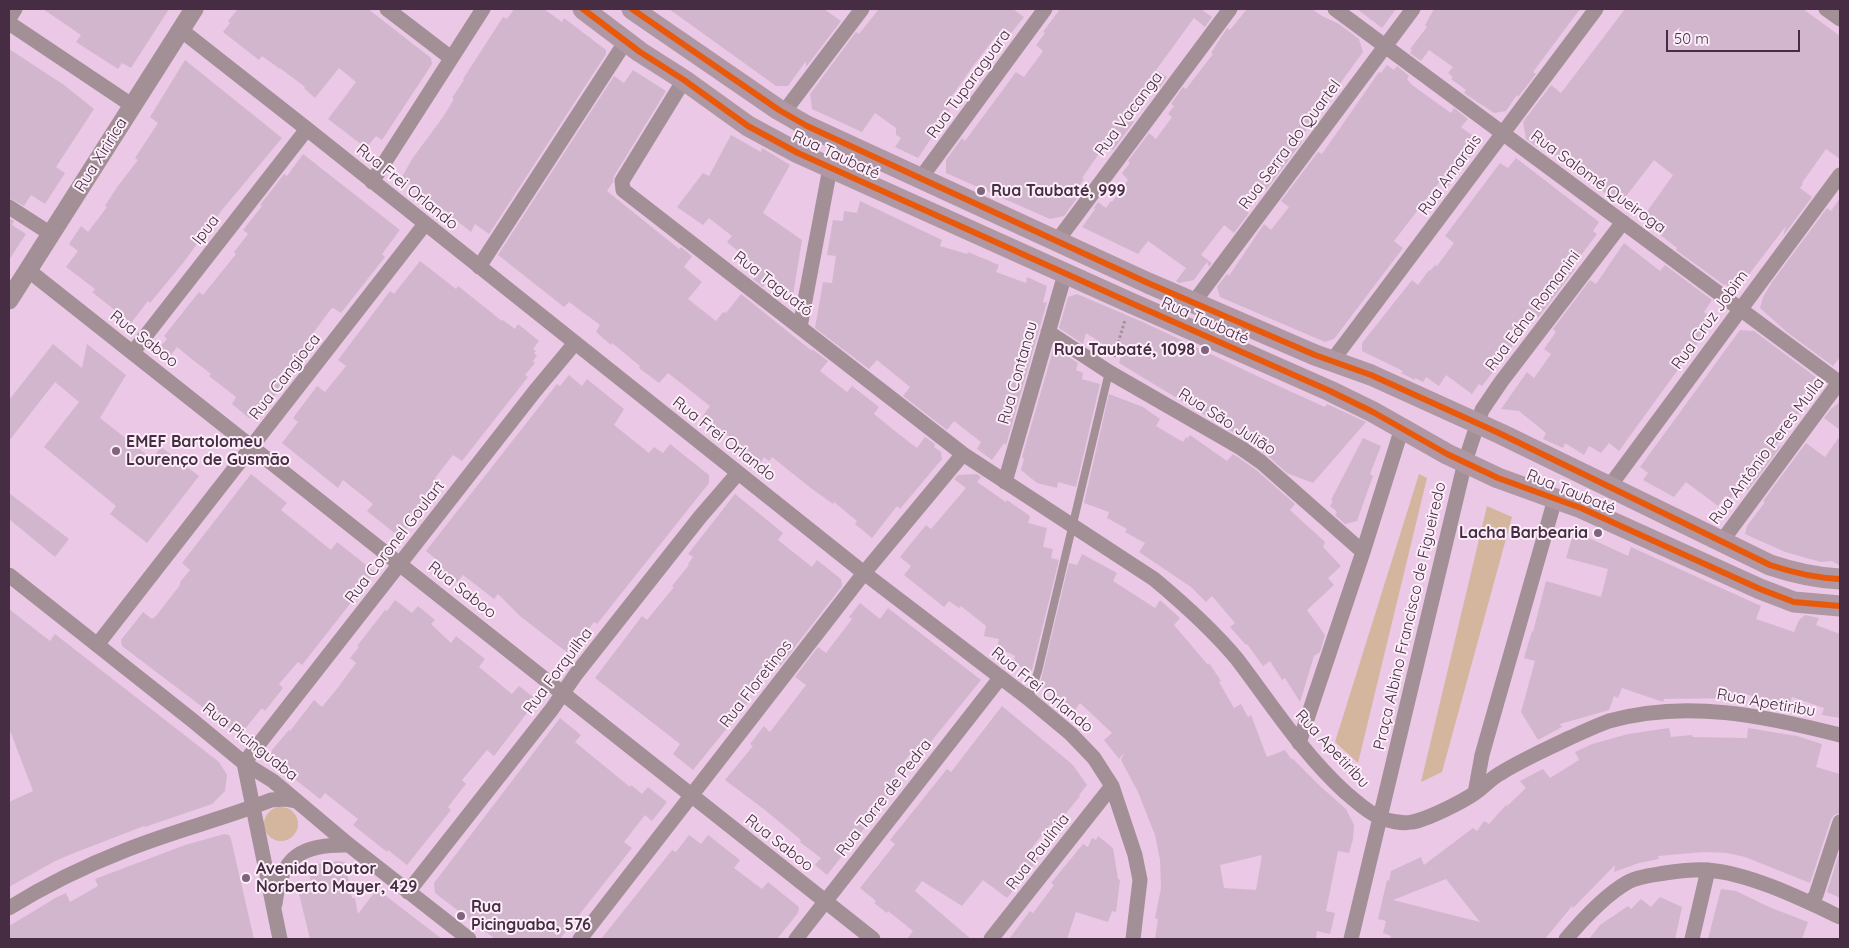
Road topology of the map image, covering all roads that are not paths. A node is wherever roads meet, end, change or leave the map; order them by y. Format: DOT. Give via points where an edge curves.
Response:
graph roads {
  1 [pos="15,9"];
  2 [pos="194,9"];
  3 [pos="387,9"];
  4 [pos="483,9"];
  5 [pos="583,9"];
  6 [pos="632,9"];
  7 [pos="1045,9"];
  8 [pos="1230,9"];
  9 [pos="1335,9"];
  10 [pos="1413,9"];
  11 [pos="1596,9"];
  12 [pos="1826,9"];
  13 [pos="854,11"];
  14 [pos="9,18"];
  15 [pos="1840,19"];
  16 [pos="9,23"];
  17 [pos="181,30"];
  18 [pos="626,41"];
  19 [pos="1385,46"];
  20 [pos="451,58"];
  21 [pos="684,80"];
  22 [pos="133,106"];
  23 [pos="784,112"];
  24 [pos="306,129"];
  25 [pos="1502,133"];
  26 [pos="830,168"];
  27 [pos="1840,175"];
  28 [pos="920,179"];
  29 [pos="372,182"];
  30 [pos="9,207"];
  31 [pos="1623,222"];
  32 [pos="425,224"];
  33 [pos="51,234"];
  34 [pos="1057,241"];
  35 [pos="479,267"];
  36 [pos="28,270"];
  37 [pos="1065,274"];
  38 [pos="9,300"];
  39 [pos="1194,302"];
  40 [pos="1740,308"];
  41 [pos="800,328"];
  42 [pos="1048,332"];
  43 [pos="575,344"];
  44 [pos="133,352"];
  45 [pos="1332,361"];
  46 [pos="1109,372"];
  47 [pos="1840,382"];
  48 [pos="1478,424"];
  49 [pos="1402,428"];
  50 [pos="252,447"];
  51 [pos="963,454"];
  52 [pos="1465,462"];
  53 [pos="738,473"];
  54 [pos="1005,482"];
  55 [pos="1609,487"];
  56 [pos="1555,499"];
  57 [pos="1073,525"];
  58 [pos="1722,541"];
  59 [pos="1363,552"];
  60 [pos="400,564"];
  61 [pos="864,573"];
  62 [pos="9,575"];
  63 [pos="1840,579"];
  64 [pos="1840,606"];
  65 [pos="97,644"];
  66 [pos="1000,678"];
  67 [pos="563,693"];
  68 [pos="1029,699"];
  69 [pos="1840,735"];
  70 [pos="1299,743"];
  71 [pos="244,763"];
  72 [pos="1112,786"];
  73 [pos="1475,793"];
  74 [pos="691,796"];
  75 [pos="298,802"];
  76 [pos="252,807"];
  77 [pos="1380,818"];
  78 [pos="1840,822"];
  79 [pos="349,845"];
  80 [pos="1708,870"];
  81 [pos="408,892"];
  82 [pos="826,902"];
  83 [pos="1811,903"];
  84 [pos="9,908"];
  85 [pos="274,914"];
  86 [pos="1840,917"];
  87 [pos="280,939"];
  88 [pos="469,939"];
  89 [pos="580,939"];
  90 [pos="796,939"];
  91 [pos="873,939"];
  92 [pos="991,939"];
  93 [pos="1133,939"];
  94 [pos="1351,939"];
  95 [pos="1566,939"];
  96 [pos="1692,939"];
  1 -- 14 [label="street"];
  2 -- 17 [label="street, Rua Xiririca"];
  3 -- 20 [label="street"];
  4 -- 20 [label="street"];
  5 -- 18 [label="main road, Rua Taubaté"];
  6 -- 23 [label="main road, Rua Taubaté"];
  7 -- 28 [label="street, Rua Tuparaguara"];
  8 -- 34 [label="street, Rua Vacanga"];
  9 -- 19 [label="street, Rua Salomé Queiroga"];
  10 -- 19 [label="street, Rua Serra do Quartel"];
  11 -- 25 [label="street, Rua Amarais"];
  12 -- 15 [label="street"];
  13 -- 23 [label="street"];
  16 -- 22 [label="street"];
  17 -- 22 [label="street, Rua Xiririca"];
  17 -- 24 [label="street, Rua Frei Orlando"];
  18 -- 21 [label="main road, Rua Taubaté"];
  18 -- 35 [label="street"];
  19 -- 25 [label="street, Rua Salomé Queiroga"];
  19 -- 39 [label="street, Rua Serra do Quartel"];
  20 -- 29 [label="street"];
  21 -- 26 [label="main road, Rua Taubaté" via="748,126"];
  21 -- 41 [label="street, Rua Taguató" via="622,181 622,187"];
  22 -- 33 [label="street, Rua Xiririca"];
  23 -- 28 [label="main road, Rua Taubaté"];
  24 -- 29 [label="street, Rua Frei Orlando"];
  24 -- 44 [label="street, Ipua"];
  25 -- 31 [label="street, Rua Salomé Queiroga"];
  25 -- 45 [label="street, Rua Amarais"];
  26 -- 37 [label="main road, Rua Taubaté"];
  26 -- 41 [label="street"];
  27 -- 40 [label="street, Rua Cruz Jobim"];
  28 -- 34 [label="main road, Rua Taubaté"];
  29 -- 32 [label="street, Rua Frei Orlando"];
  30 -- 33 [label="street"];
  31 -- 40 [label="street, Rua Salomé Queiroga"];
  31 -- 48 [label="street, Rua Edna Romanini" via="1500,382 1482,410"];
  32 -- 35 [label="street, Rua Frei Orlando"];
  32 -- 50 [label="street, Rua Cangioca"];
  33 -- 36 [label="street, Rua Xiririca"];
  34 -- 39 [label="main road, Rua Taubaté"];
  35 -- 43 [label="street, Rua Frei Orlando"];
  36 -- 38 [label="street, Rua Xiririca"];
  36 -- 44 [label="street, Rua Saboo"];
  37 -- 42 [label="street, Rua Contanau"];
  37 -- 49 [label="main road, Rua Taubaté" via="1330,391"];
  39 -- 45 [label="main road, Rua Taubaté"];
  40 -- 47 [label="street, Rua Salomé Queiroga"];
  40 -- 55 [label="street, Rua Cruz Jobim"];
  41 -- 51 [label="street, Rua Taguató"];
  42 -- 46 [label="street, Rua São Julião"];
  42 -- 54 [label="street, Rua Contanau"];
  43 -- 53 [label="street, Rua Frei Orlando"];
  43 -- 60 [label="street, Rua Coronel Goulart"];
  44 -- 50 [label="street, Rua Saboo"];
  45 -- 48 [label="main road, Rua Taubaté" via="1371,375"];
  46 -- 57 [label="lane"];
  46 -- 59 [label="street, Rua São Julião" via="1261,462"];
  47 -- 58 [label="street, Rua Antônio Peres Mulla"];
  48 -- 52 [label="street, Praça Albino Francisco de Figueiredo"];
  48 -- 55 [label="main road, Rua Taubaté"];
  49 -- 52 [label="main road, Rua Taubaté"];
  49 -- 59 [label="street"];
  50 -- 60 [label="street, Rua Saboo"];
  50 -- 65 [label="street, Rua Cangioca"];
  51 -- 54 [label="street, Rua Taguató"];
  51 -- 61 [label="street, Rua Floretinos"];
  52 -- 56 [label="main road, Rua Taubaté"];
  52 -- 77 [label="street, Praça Albino Francisco de Figueiredo"];
  53 -- 61 [label="street, Rua Frei Orlando"];
  53 -- 67 [label="street, Rua Forquilha" via="700,516"];
  54 -- 57 [label="street, Rua Apetiribu"];
  55 -- 58 [label="main road, Rua Taubaté"];
  56 -- 64 [label="main road, Rua Taubaté" via="1794,602"];
  56 -- 73 [label="street" via="1482,755"];
  57 -- 68 [label="lane"];
  57 -- 70 [label="street, Rua Apetiribu" via="1182,601 1236,658"];
  58 -- 63 [label="main road, Rua Taubaté" via="1770,565 1800,575"];
  59 -- 70 [label="street"];
  60 -- 67 [label="street, Rua Saboo"];
  60 -- 71 [label="street, Rua Coronel Goulart"];
  61 -- 66 [label="street, Rua Frei Orlando"];
  61 -- 74 [label="street, Rua Floretinos"];
  62 -- 65 [label="street, Rua Picinguaba"];
  65 -- 71 [label="street, Rua Picinguaba"];
  66 -- 68 [label="street, Rua Frei Orlando"];
  66 -- 82 [label="street, Rua Torre de Pedra"];
  67 -- 74 [label="street, Rua Saboo"];
  67 -- 81 [label="street, Rua Forquilha"];
  68 -- 72 [label="street, Rua Frei Orlando" via="1094,758"];
  69 -- 73 [label="street, Rua Apetiribu" via="1798,724 1707,710 1643,715 1608,722 1569,739 1498,774"];
  70 -- 77 [label="street, Rua Apetiribu" via="1340,787"];
  71 -- 75 [label="street, Rua Picinguaba"];
  71 -- 76 [label="street"];
  72 -- 92 [label="street, Rua Paulínia"];
  72 -- 93 [label="street, Rua Frei Orlando" via="1140,880"];
  73 -- 77 [label="street, Rua Apetiribu" via="1412,822"];
  74 -- 82 [label="street, Rua Saboo"];
  74 -- 89 [label="street, Rua Floretinos"];
  75 -- 76 [label="street" via="271,800"];
  75 -- 79 [label="street, Rua Picinguaba"];
  76 -- 84 [label="street" via="94,862"];
  76 -- 85 [label="street"];
  77 -- 94 [label="street, Praça Albino Francisco de Figueiredo"];
  78 -- 83 [label="street"];
  79 -- 81 [label="street, Rua Picinguaba"];
  79 -- 85 [label="street" via="319,846 290,862 280,882"];
  80 -- 83 [label="street" via="1742,876"];
  80 -- 95 [label="street" via="1644,876 1628,882 1588,914"];
  80 -- 96 [label="street"];
  81 -- 88 [label="street, Rua Picinguaba"];
  82 -- 90 [label="street, Rua Torre de Pedra"];
  82 -- 91 [label="street, Rua Saboo"];
  83 -- 86 [label="street"];
  85 -- 87 [label="street"];
}
